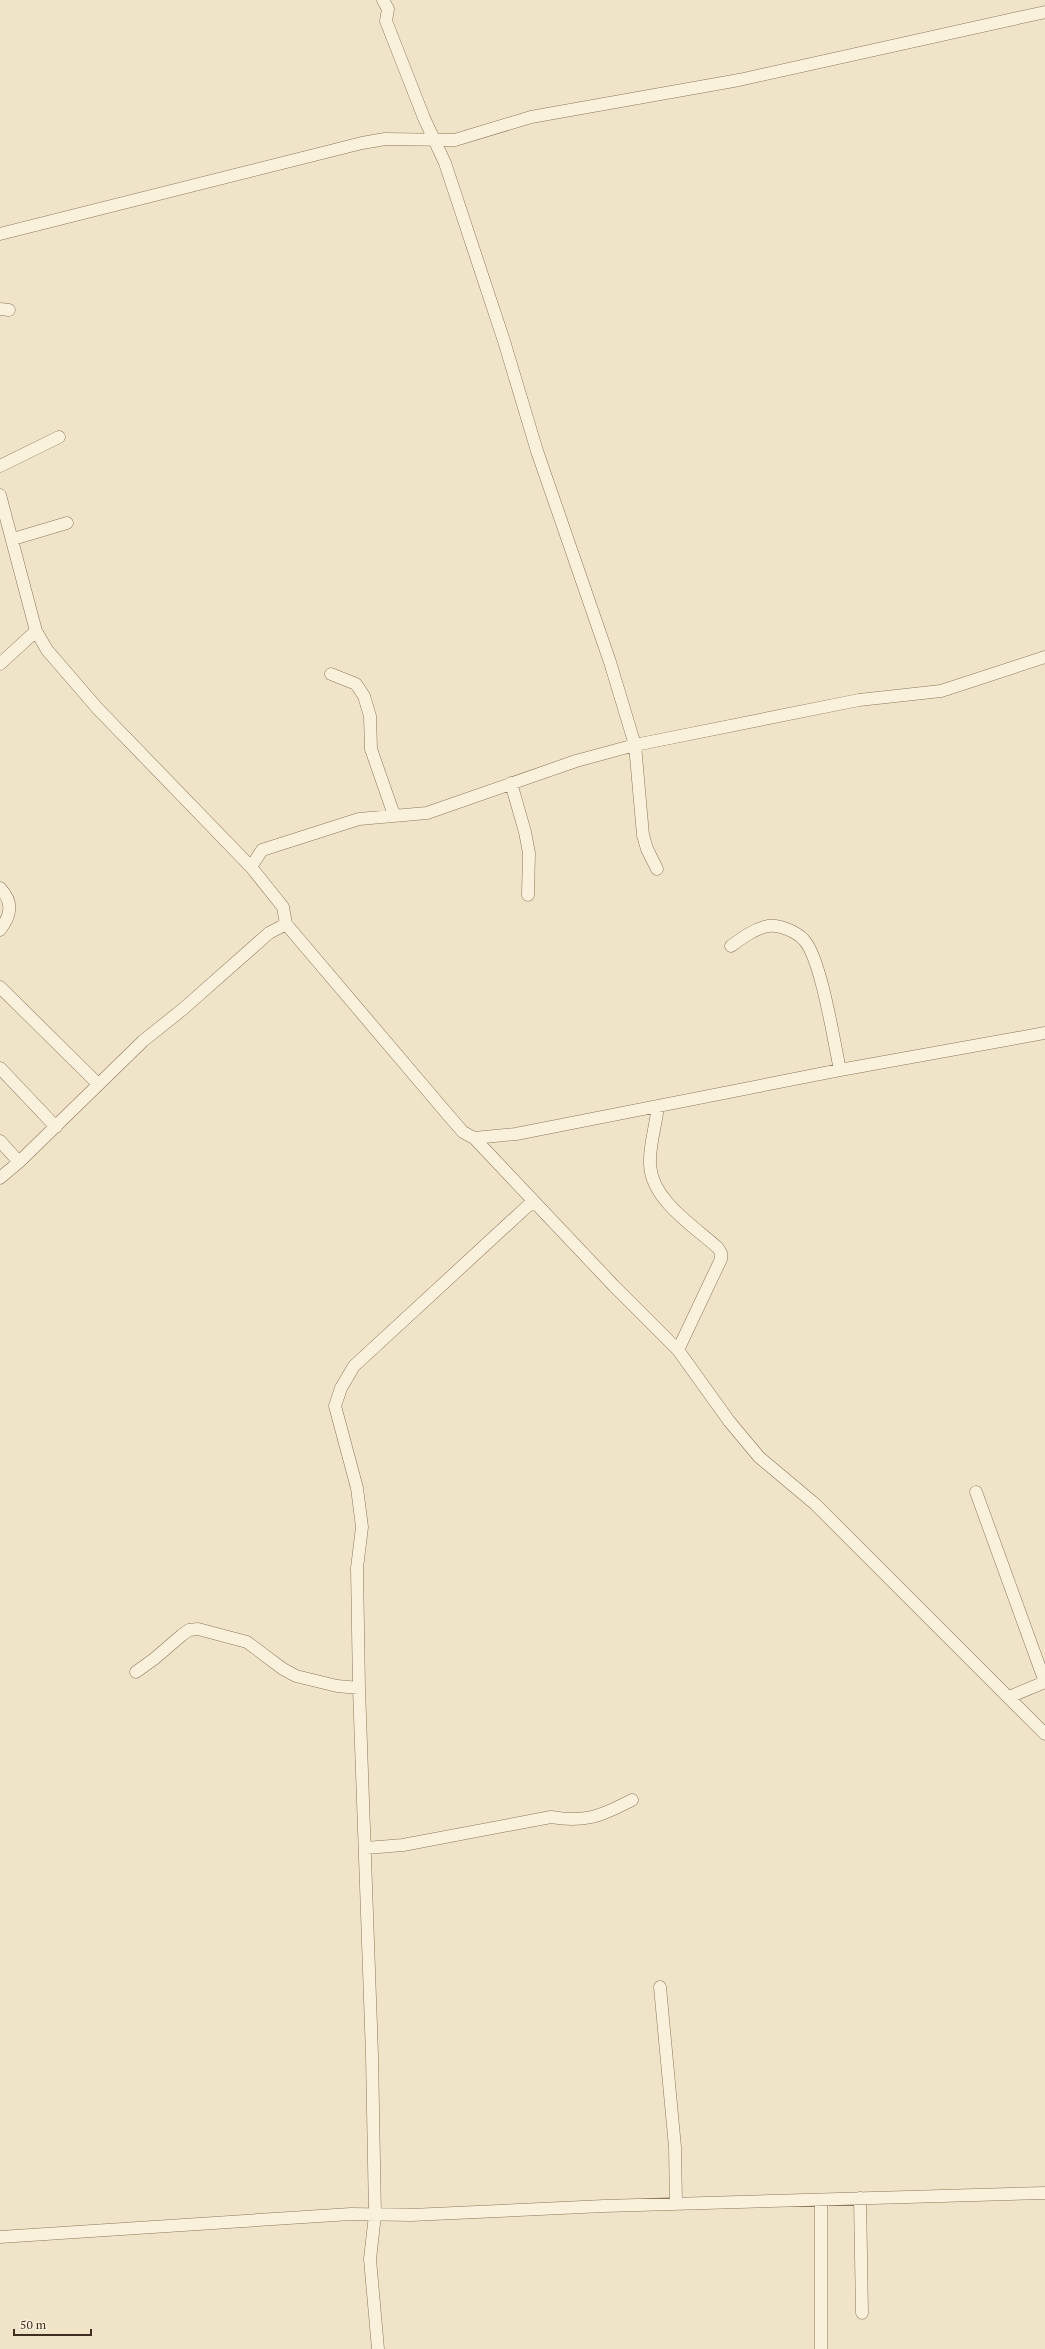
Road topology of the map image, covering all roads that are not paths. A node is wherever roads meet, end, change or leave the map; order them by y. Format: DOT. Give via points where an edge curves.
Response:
graph roads {
  1 [pos="383,0"];
  2 [pos="1045,12"];
  3 [pos="434,139"];
  4 [pos="0,234"];
  5 [pos="59,437"];
  6 [pos="0,466"];
  7 [pos="0,495"];
  8 [pos="67,523"];
  9 [pos="13,540"];
  10 [pos="36,632"];
  11 [pos="1045,657"];
  12 [pos="0,664"];
  13 [pos="331,674"];
  14 [pos="635,745"];
  15 [pos="511,783"];
  16 [pos="394,815"];
  17 [pos="251,867"];
  18 [pos="657,869"];
  19 [pos="0,888"];
  20 [pos="528,895"];
  21 [pos="286,924"];
  22 [pos="0,930"];
  23 [pos="730,946"];
  24 [pos="0,987"];
  25 [pos="1045,1033"];
  26 [pos="0,1068"];
  27 [pos="840,1070"];
  28 [pos="98,1084"];
  29 [pos="658,1106"];
  30 [pos="56,1127"];
  31 [pos="474,1138"];
  32 [pos="0,1142"];
  33 [pos="19,1162"];
  34 [pos="0,1178"];
  35 [pos="534,1201"];
  36 [pos="678,1350"];
  37 [pos="976,1492"];
  38 [pos="136,1672"];
  39 [pos="1045,1682"];
  40 [pos="359,1688"];
  41 [pos="1010,1697"];
  42 [pos="1045,1734"];
  43 [pos="632,1800"];
  44 [pos="366,1848"];
  45 [pos="660,1987"];
  46 [pos="1045,2193"];
  47 [pos="860,2198"];
  48 [pos="821,2200"];
  49 [pos="676,2204"];
  50 [pos="375,2215"];
  51 [pos="0,2237"];
  52 [pos="862,2313"];
  53 [pos="378,2349"];
  54 [pos="821,2349"];
  1 -- 3 [label="street" via="388,10 386,21"];
  2 -- 3 [label="street" via="740,80 530,116 455,140"];
  3 -- 4 [label="street" via="384,139 362,143"];
  3 -- 14 [label="street" via="445,163"];
  5 -- 6 [label="street"];
  7 -- 9 [label="street"];
  8 -- 9 [label="street"];
  9 -- 10 [label="street"];
  10 -- 12 [label="street"];
  10 -- 17 [label="street" via="47,650 98,709"];
  11 -- 14 [label="street" via="941,691 858,700"];
  13 -- 16 [label="street" via="356,684 364,696 370,716 371,749"];
  14 -- 15 [label="street"];
  14 -- 18 [label="street" via="643,834"];
  15 -- 16 [label="street" via="427,813"];
  15 -- 20 [label="street" via="526,832 529,853"];
  16 -- 17 [label="street" via="359,819 262,850"];
  17 -- 21 [label="street" via="283,907"];
  19 -- 22 [label="street" via="11,905 8,920"];
  21 -- 28 [label="street" via="269,933 143,1041"];
  21 -- 31 [label="street" via="463,1132"];
  23 -- 27 [label="street" via="749,933 769,926 789,930 804,940 815,958"];
  24 -- 28 [label="street"];
  25 -- 27 [label="street"];
  26 -- 30 [label="street"];
  27 -- 29 [label="street"];
  28 -- 30 [label="street"];
  29 -- 31 [label="street" via="516,1134"];
  29 -- 36 [label="street" via="650,1163 656,1187 669,1204 721,1253"];
  30 -- 33 [label="street"];
  31 -- 35 [label="street"];
  32 -- 33 [label="street"];
  33 -- 34 [label="street"];
  35 -- 36 [label="street"];
  35 -- 40 [label="street" via="354,1366 334,1406 361,1508 362,1527 357,1568"];
  36 -- 41 [label="street" via="729,1421 759,1457 815,1504"];
  37 -- 39 [label="street"];
  38 -- 40 [label="street" via="189,1630 198,1629 247,1642 296,1676 337,1686"];
  39 -- 41 [label="street"];
  40 -- 44 [label="street"];
  41 -- 42 [label="street"];
  43 -- 44 [label="street" via="600,1815 574,1821 551,1817 403,1845"];
  44 -- 50 [label="street"];
  45 -- 49 [label="street" via="674,2133"];
  46 -- 47 [label="street"];
  47 -- 48 [label="street"];
  47 -- 52 [label="street"];
  48 -- 49 [label="street"];
  48 -- 54 [label="street"];
  49 -- 50 [label="street"];
  50 -- 51 [label="street" via="219,2221"];
  50 -- 53 [label="street" via="370,2259"];
}
